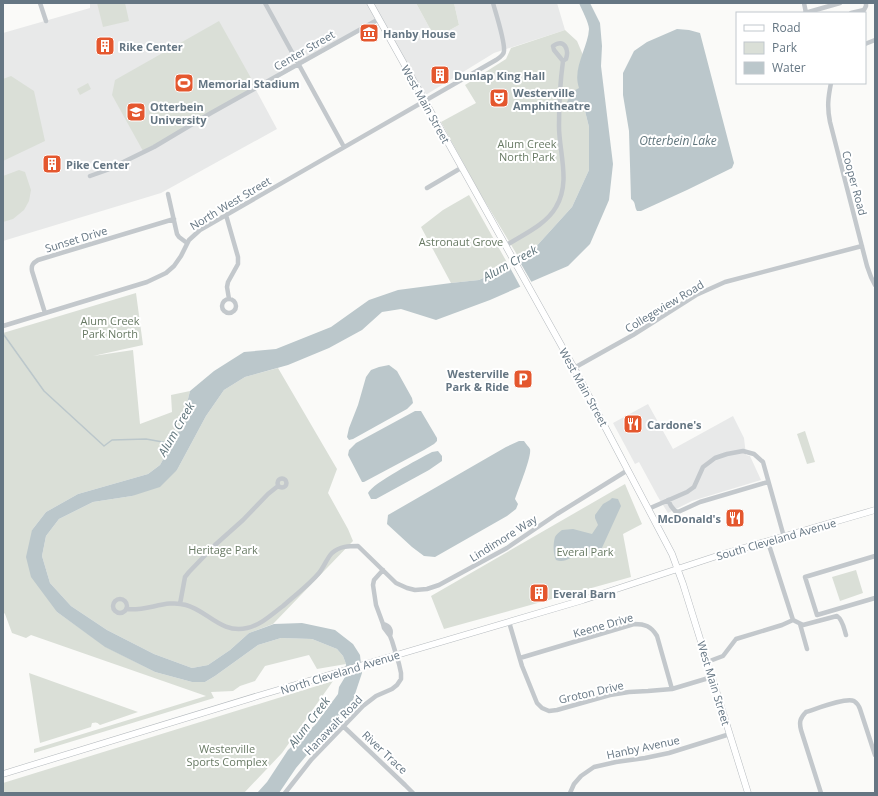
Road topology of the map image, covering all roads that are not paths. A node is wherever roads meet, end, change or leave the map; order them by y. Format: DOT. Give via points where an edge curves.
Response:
graph roads {
  1 [pos="40,3"];
  2 [pos="265,3"];
  3 [pos="370,3"];
  4 [pos="493,3"];
  5 [pos="840,3"];
  6 [pos="866,3"];
  7 [pos="808,12"];
  8 [pos="855,12"];
  9 [pos="378,19"];
  10 [pos="46,20"];
  11 [pos="563,61"];
  12 [pos="298,64"];
  13 [pos="832,84"];
  14 [pos="424,102"];
  15 [pos="344,147"];
  16 [pos="461,168"];
  17 [pos="90,176"];
  18 [pos="427,188"];
  19 [pos="168,194"];
  20 [pos="226,215"];
  21 [pos="174,219"];
  22 [pos="187,243"];
  23 [pos="505,246"];
  24 [pos="862,246"];
  25 [pos="875,285"];
  26 [pos="229,299"];
  27 [pos="45,313"];
  28 [pos="3,326"];
  29 [pos="574,368"];
  30 [pos="628,470"];
  31 [pos="768,482"];
  32 [pos="278,486"];
  33 [pos="668,500"];
  34 [pos="648,509"];
  35 [pos="875,510"];
  36 [pos="784,537"];
  37 [pos="768,542"];
  38 [pos="875,556"];
  39 [pos="678,569"];
  40 [pos="383,570"];
  41 [pos="875,598"];
  42 [pos="180,604"];
  43 [pos="126,609"];
  44 [pos="792,620"];
  45 [pos="509,622"];
  46 [pos="800,624"];
  47 [pos="846,635"];
  48 [pos="807,649"];
  49 [pos="397,655"];
  50 [pos="520,658"];
  51 [pos="707,662"];
  52 [pos="712,677"];
  53 [pos="672,689"];
  54 [pos="343,726"];
  55 [pos="730,734"];
  56 [pos="875,755"];
  57 [pos="3,774"];
  58 [pos="285,793"];
  59 [pos="413,793"];
  60 [pos="570,793"];
  61 [pos="748,793"];
  62 [pos="821,793"];
  1 -- 10 [label="street"];
  2 -- 12 [label="street"];
  3 -- 9 [label="main road, West Main Street"];
  4 -- 14 [label="street, North West Street" via="503,40 503,54"];
  5 -- 7 [label="street"];
  6 -- 8 [label="street" via="864,10"];
  9 -- 12 [label="street, Center Street"];
  9 -- 14 [label="main road, West Main Street"];
  11 -- 23 [label="street" via="559,128 564,174 562,193 549,216 534,229"];
  12 -- 15 [label="street"];
  12 -- 17 [label="street, Center Street" via="153,147"];
  13 -- 24 [label="street, Cooper Road" via="828,95 830,122"];
  14 -- 15 [label="street, North West Street"];
  14 -- 16 [label="main road, West Main Street"];
  15 -- 20 [label="street, North West Street"];
  16 -- 18 [label="street"];
  16 -- 23 [label="main road, West Main Street"];
  19 -- 21 [label="street"];
  20 -- 22 [label="street, North West Street" via="200,230"];
  20 -- 26 [label="street" via="238,257 238,264 228,282"];
  21 -- 22 [label="street" via="179,237"];
  21 -- 27 [label="street, Sunset Drive" via="34,262 32,270"];
  22 -- 27 [label="street, North West Street" via="174,266 155,279"];
  23 -- 29 [label="main road, West Main Street"];
  24 -- 25 [label="street, Cooper Road"];
  24 -- 29 [label="street, Collegeview Road" via="725,282 696,295"];
  27 -- 28 [label="street, North West Street"];
  29 -- 30 [label="main road, West Main Street"];
  30 -- 34 [label="main road, West Main Street"];
  30 -- 40 [label="street, Lindimore Way" via="507,548 438,585 427,589 407,588 396,583"];
  31 -- 33 [label="street" via="700,502 678,512"];
  31 -- 33 [label="street" via="762,462 754,454 743,451 715,458 703,467 694,487"];
  31 -- 36 [label="street"];
  32 -- 42 [label="street" via="189,572 185,577"];
  33 -- 34 [label="street"];
  34 -- 39 [label="main road, West Main Street"];
  35 -- 36 [label="main road, South Cleveland Avenue"];
  36 -- 37 [label="main road, South Cleveland Avenue"];
  37 -- 39 [label="main road, South Cleveland Avenue"];
  37 -- 44 [label="street"];
  38 -- 41 [label="street" via="805,577 817,615"];
  39 -- 45 [label="main road, North Cleveland Avenue"];
  39 -- 51 [label="main road, West Main Street"];
  40 -- 42 [label="street, Lindimore Way" via="358,546 341,547 332,553 320,572 297,594 264,620 246,628 229,628 190,606"];
  40 -- 49 [label="street" via="374,580 376,605"];
  42 -- 43 [label="street"];
  44 -- 46 [label="street"];
  44 -- 51 [label="street" via="736,639 723,656"];
  45 -- 49 [label="main road, North Cleveland Avenue"];
  45 -- 50 [label="street, Groton Drive"];
  46 -- 47 [label="street" via="837,616"];
  46 -- 48 [label="street"];
  49 -- 54 [label="street, Hanawalt Road" via="401,673 399,683 362,706"];
  49 -- 57 [label="main road, North Cleveland Avenue"];
  50 -- 53 [label="street, Groton Drive" via="537,703 549,711 610,695"];
  50 -- 53 [label="street, Keene Drive" via="641,624 654,631 657,636"];
  51 -- 52 [label="main road, West Main Street"];
  52 -- 53 [label="street, Groton Drive"];
  52 -- 55 [label="main road, West Main Street"];
  54 -- 58 [label="street, Hanawalt Road"];
  54 -- 59 [label="street, River Trace"];
  55 -- 60 [label="street, Hanby Avenue" via="669,753 594,767 581,776"];
  55 -- 61 [label="main road, West Main Street"];
  56 -- 62 [label="street" via="860,709 855,702 845,700 806,712 800,723 801,730"];
}
